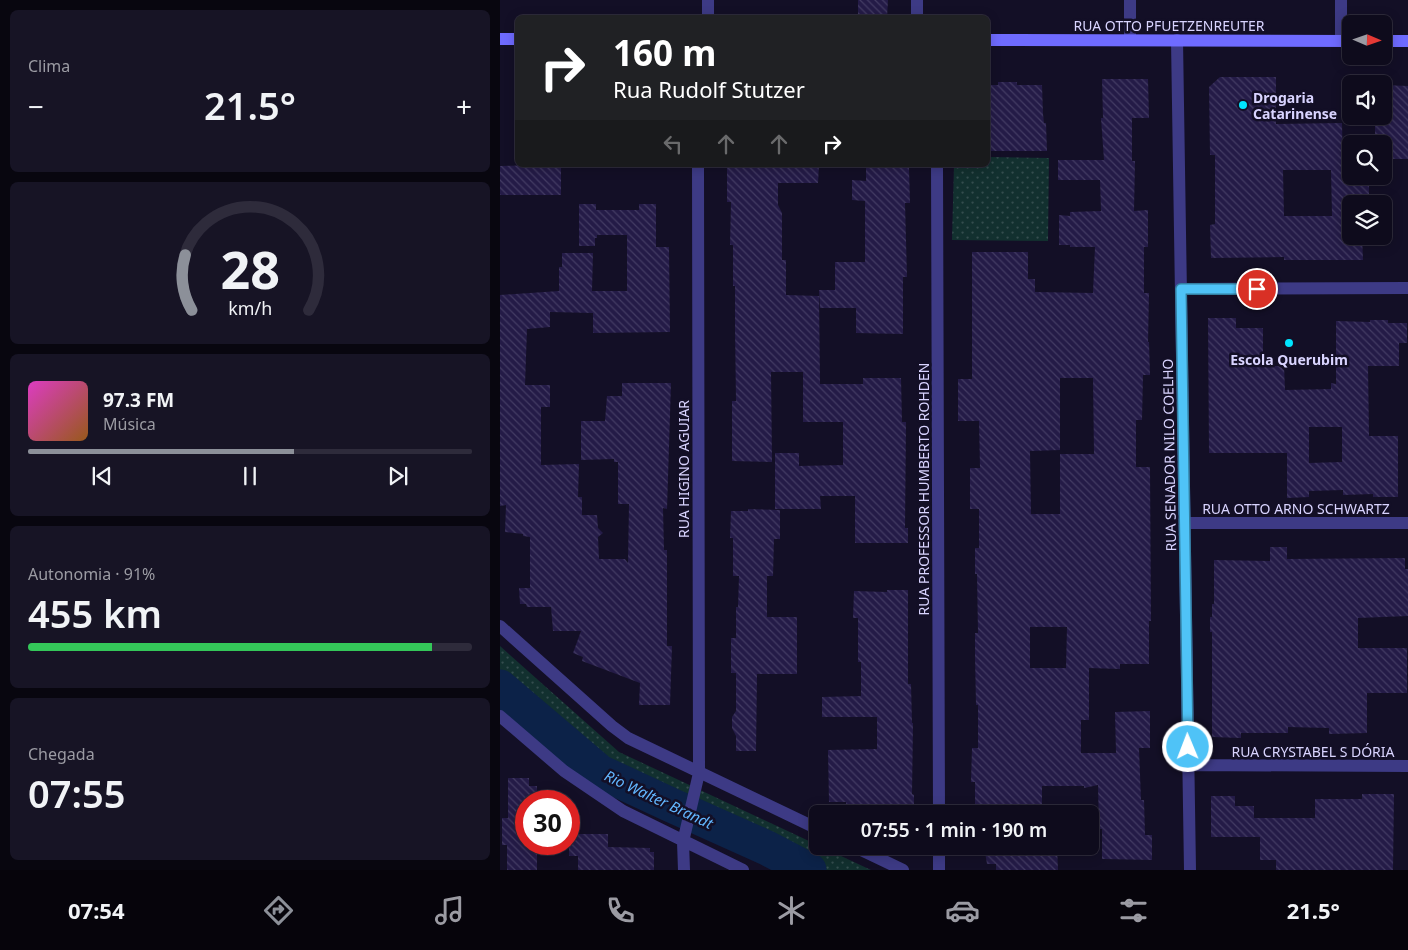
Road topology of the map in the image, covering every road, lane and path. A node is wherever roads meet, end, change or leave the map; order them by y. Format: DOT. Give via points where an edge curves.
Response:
graph roads {
  1 [pos="708,0"];
  2 [pos="917,0"];
  3 [pos="1130,0"];
  4 [pos="1342,0"];
  5 [pos="708,15"];
  6 [pos="917,15"];
  7 [pos="1343,15"];
  8 [pos="500,39"];
  9 [pos="515,39"];
  10 [pos="990,40"];
  11 [pos="1130,40"];
  12 [pos="1177,40"];
  13 [pos="1342,41"];
  14 [pos="1392,41"];
  15 [pos="1408,41"];
  16 [pos="698,167"];
  17 [pos="937,167"];
  18 [pos="1408,288"];
  19 [pos="1181,289"];
  20 [pos="1185,523"];
  21 [pos="1408,523"];
  22 [pos="500,626"];
  23 [pos="500,716"];
  24 [pos="1188,765"];
  25 [pos="1408,766"];
  26 [pos="699,773"];
  27 [pos="939,805"];
  28 [pos="809,826"];
  29 [pos="683,842"];
  30 [pos="872,855"];
  31 [pos="939,855"];
  32 [pos="684,870"];
  33 [pos="743,870"];
  34 [pos="903,870"];
  35 [pos="939,870"];
  36 [pos="1190,870"];
  1 -- 5 [label="street"];
  2 -- 6 [label="street"];
  3 -- 11 [label="street"];
  4 -- 7 [label="street"];
  8 -- 9 [label="main road"];
  10 -- 11 [label="main road, RUA OTTO PFUETZENREUTER"];
  11 -- 12 [label="main road, RUA OTTO PFUETZENREUTER"];
  12 -- 13 [label="main road, RUA OTTO PFUETZENREUTER"];
  12 -- 19 [label="street, RUA SENADOR NILO COELHO"];
  14 -- 15 [label="main road"];
  16 -- 26 [label="street, RUA HIGINO AGUIAR"];
  17 -- 27 [label="street, RUA PROFESSOR HUMBERTO ROHDEN"];
  18 -- 19 [label="street"];
  19 -- 20 [label="street, RUA SENADOR NILO COELHO"];
  20 -- 21 [label="street, RUA OTTO ARNO SCHWARTZ"];
  20 -- 24 [label="street, RUA SENADOR NILO COELHO"];
  22 -- 26 [label="street" via="628,738"];
  23 -- 29 [label="street" via="564,771 594,792"];
  24 -- 25 [label="street, RUA CRYSTABEL S DÓRIA"];
  24 -- 36 [label="street, RUA SENADOR NILO COELHO"];
  26 -- 28 [label="street"];
  26 -- 29 [label="street, RUA HIGINO AGUIAR"];
  29 -- 32 [label="street, RUA HIGINO AGUIAR"];
  29 -- 33 [label="street"];
  30 -- 34 [label="street"];
  31 -- 35 [label="street"];
}
